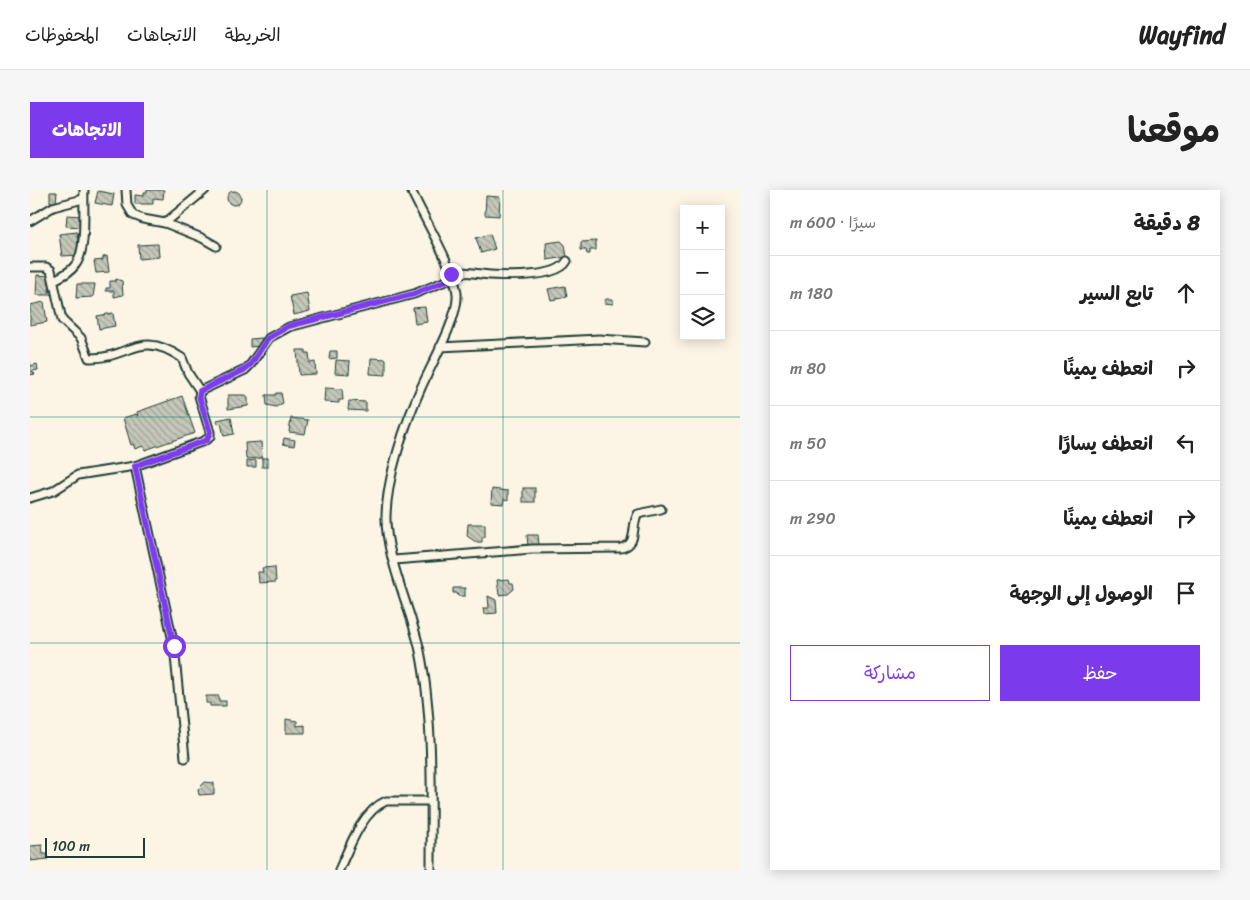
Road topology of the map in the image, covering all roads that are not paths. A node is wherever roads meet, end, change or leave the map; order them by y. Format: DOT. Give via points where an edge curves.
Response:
graph roads {
  1 [pos="84,190"];
  2 [pos="126,190"];
  3 [pos="205,190"];
  4 [pos="411,190"];
  5 [pos="84,199"];
  6 [pos="30,221"];
  7 [pos="166,223"];
  8 [pos="216,246"];
  9 [pos="567,260"];
  10 [pos="30,266"];
  11 [pos="452,276"];
  12 [pos="54,280"];
  13 [pos="644,342"];
  14 [pos="440,347"];
  15 [pos="200,391"];
  16 [pos="135,466"];
  17 [pos="30,498"];
  18 [pos="661,509"];
  19 [pos="394,560"];
  20 [pos="185,758"];
  21 [pos="430,801"];
  22 [pos="339,870"];
  23 [pos="431,870"];
  1 -- 5 [label="street"];
  2 -- 7 [label="street" via="127,206 134,215"];
  3 -- 7 [label="street"];
  4 -- 11 [label="street"];
  5 -- 6 [label="street" via="53,207"];
  5 -- 12 [label="street" via="79,259 68,273"];
  7 -- 8 [label="street"];
  9 -- 11 [label="street" via="562,268 539,274 466,272"];
  10 -- 12 [label="street" via="49,268"];
  11 -- 14 [label="street" via="456,306"];
  11 -- 15 [label="street" via="414,294 289,326 276,332 244,370"];
  12 -- 15 [label="street" via="63,322 81,338 89,358 151,343 182,358"];
  13 -- 14 [label="street" via="600,338"];
  14 -- 19 [label="street" via="411,415 392,478 386,522"];
  15 -- 16 [label="street" via="210,437"];
  16 -- 17 [label="street" via="78,475 53,491"];
  16 -- 20 [label="street" via="174,646"];
  18 -- 19 [label="street" via="638,514 633,540 621,548 532,549"];
  19 -- 21 [label="street" via="412,616 424,678"];
  21 -- 22 [label="street" via="386,802 374,809"];
  21 -- 23 [label="street"];
}
